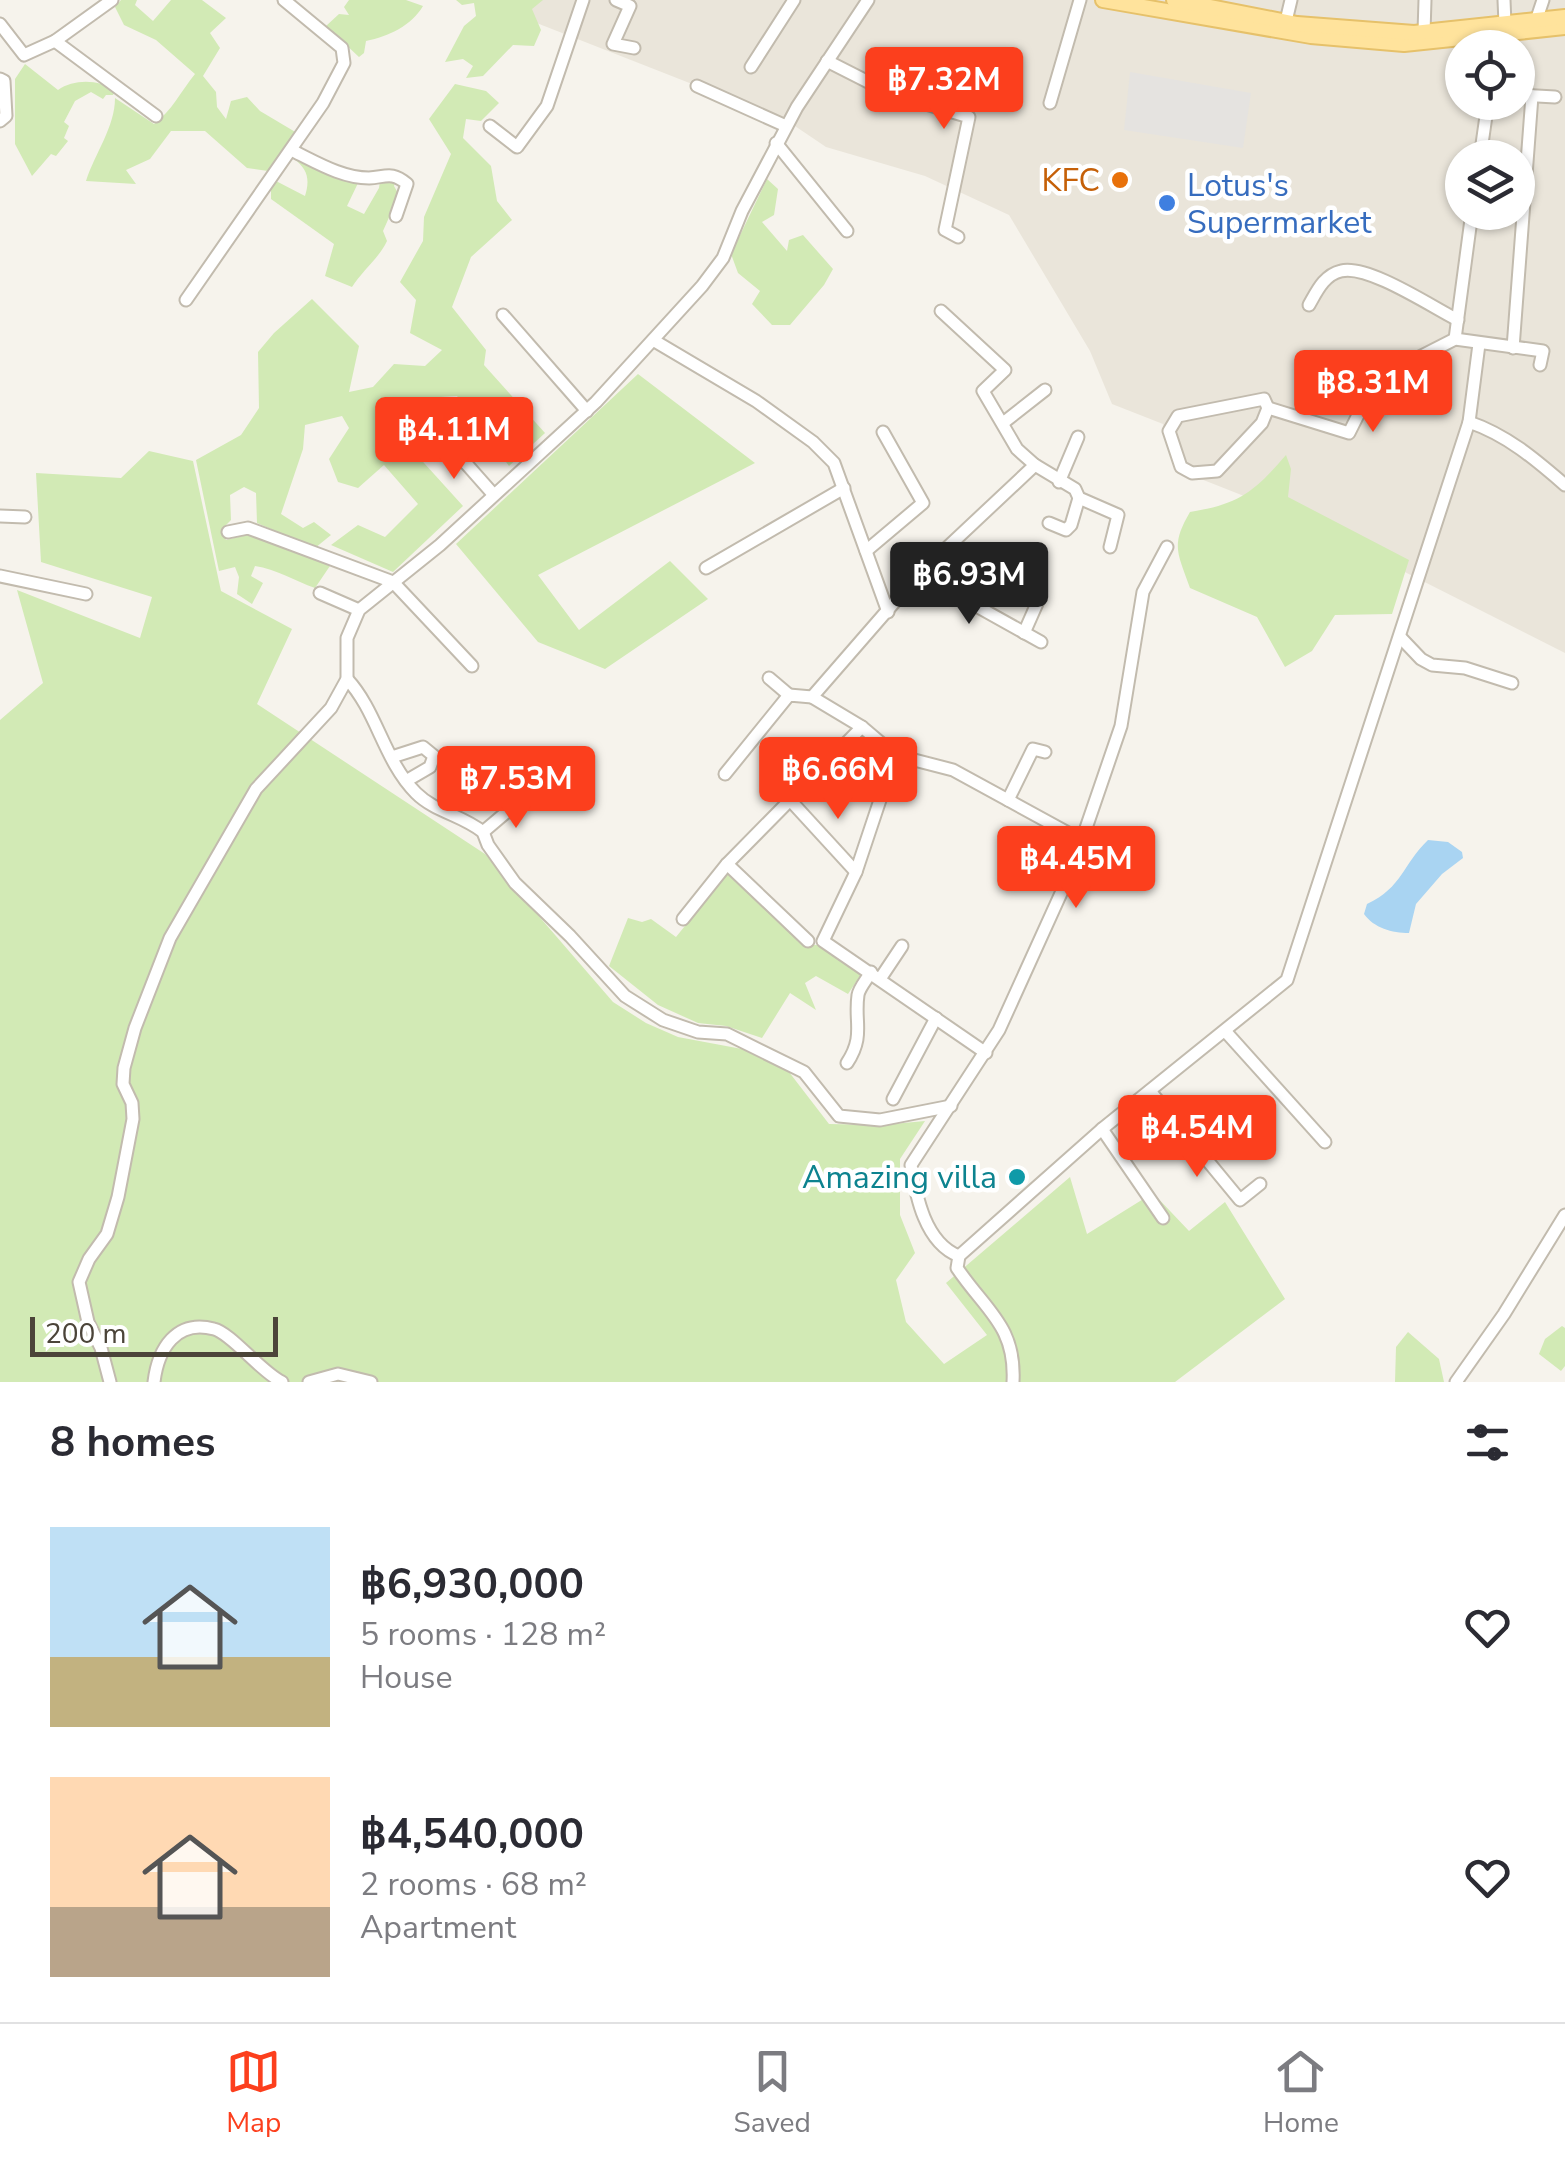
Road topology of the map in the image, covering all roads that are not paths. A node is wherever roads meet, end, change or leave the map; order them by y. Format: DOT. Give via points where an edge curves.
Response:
graph roads {
  1 [pos="112,0"];
  2 [pos="284,0"];
  3 [pos="584,0"];
  4 [pos="616,0"];
  5 [pos="794,0"];
  6 [pos="868,0"];
  7 [pos="1080,0"];
  8 [pos="1103,0"];
  9 [pos="1174,0"];
  10 [pos="1291,0"];
  11 [pos="1426,0"];
  12 [pos="1504,0"];
  13 [pos="1543,0"];
  14 [pos="1565,17"];
  15 [pos="1286,21"];
  16 [pos="1536,22"];
  17 [pos="1565,27"];
  18 [pos="1,28"];
  19 [pos="1501,30"];
  20 [pos="1515,30"];
  21 [pos="1535,31"];
  22 [pos="1424,32"];
  23 [pos="1445,33"];
  24 [pos="55,41"];
  25 [pos="1445,41"];
  26 [pos="634,48"];
  27 [pos="828,61"];
  28 [pos="751,68"];
  29 [pos="0,79"];
  30 [pos="696,86"];
  31 [pos="1535,96"];
  32 [pos="1555,97"];
  33 [pos="1050,103"];
  34 [pos="156,116"];
  35 [pos="1530,120"];
  36 [pos="0,121"];
  37 [pos="490,126"];
  38 [pos="786,126"];
  39 [pos="776,144"];
  40 [pos="292,151"];
  41 [pos="396,216"];
  42 [pos="1470,230"];
  43 [pos="848,231"];
  44 [pos="958,237"];
  45 [pos="186,300"];
  46 [pos="1310,305"];
  47 [pos="941,311"];
  48 [pos="503,315"];
  49 [pos="1458,320"];
  50 [pos="653,340"];
  51 [pos="1454,340"];
  52 [pos="1479,344"];
  53 [pos="1513,348"];
  54 [pos="1540,365"];
  55 [pos="1045,390"];
  56 [pos="1268,408"];
  57 [pos="587,410"];
  58 [pos="1469,422"];
  59 [pos="1003,423"];
  60 [pos="883,432"];
  61 [pos="1078,437"];
  62 [pos="446,442"];
  63 [pos="1035,465"];
  64 [pos="1059,482"];
  65 [pos="1565,485"];
  66 [pos="844,488"];
  67 [pos="493,494"];
  68 [pos="1080,498"];
  69 [pos="0,516"];
  70 [pos="24,517"];
  71 [pos="1050,523"];
  72 [pos="228,532"];
  73 [pos="1110,547"];
  74 [pos="1167,547"];
  75 [pos="866,551"];
  76 [pos="706,568"];
  77 [pos="919,574"];
  78 [pos="0,576"];
  79 [pos="393,582"];
  80 [pos="320,592"];
  81 [pos="86,594"];
  82 [pos="1039,599"];
  83 [pos="359,610"];
  84 [pos="888,612"];
  85 [pos="1024,633"];
  86 [pos="1400,638"];
  87 [pos="1040,642"];
  88 [pos="472,666"];
  89 [pos="769,678"];
  90 [pos="347,679"];
  91 [pos="1512,683"];
  92 [pos="789,696"];
  93 [pos="812,697"];
  94 [pos="862,728"];
  95 [pos="1046,752"];
  96 [pos="895,755"];
  97 [pos="392,757"];
  98 [pos="725,774"];
  99 [pos="406,781"];
  100 [pos="522,799"];
  101 [pos="790,800"];
  102 [pos="1008,800"];
  103 [pos="483,832"];
  104 [pos="1081,840"];
  105 [pos="727,864"];
  106 [pos="856,872"];
  107 [pos="683,919"];
  108 [pos="808,941"];
  109 [pos="902,946"];
  110 [pos="876,975"];
  111 [pos="936,1018"];
  112 [pos="1226,1032"];
  113 [pos="986,1053"];
  114 [pos="847,1063"];
  115 [pos="1150,1091"];
  116 [pos="893,1099"];
  117 [pos="951,1106"];
  118 [pos="1102,1129"];
  119 [pos="1326,1142"];
  120 [pos="1260,1184"];
  121 [pos="1565,1215"];
  122 [pos="1163,1218"];
  123 [pos="959,1256"];
  124 [pos="110,1382"];
  125 [pos="154,1382"];
  126 [pos="282,1382"];
  127 [pos="309,1382"];
  128 [pos="371,1382"];
  129 [pos="1013,1382"];
  130 [pos="1456,1382"];
  1 -- 24 [label="street"];
  2 -- 40 [label="street" via="342,48 344,63"];
  3 -- 37 [label="street" via="547,106 517,147"];
  4 -- 26 [label="street" via="630,6 612,44"];
  5 -- 28 [label="street"];
  6 -- 27 [label="street"];
  7 -- 33 [label="street"];
  8 -- 25 [label="main road" via="1311,36"];
  9 -- 15 [label="main road"];
  10 -- 15 [label="street"];
  11 -- 22 [label="street"];
  12 -- 19 [label="street"];
  13 -- 16 [label="street"];
  14 -- 16 [label="main road"];
  15 -- 22 [label="main road"];
  16 -- 20 [label="main road"];
  17 -- 21 [label="main road"];
  18 -- 24 [label="street" via="24,56"];
  22 -- 23 [label="main road"];
  24 -- 34 [label="street"];
  27 -- 38 [label="street"];
  27 -- 44 [label="street" via="890,93 968,117 945,230"];
  29 -- 36 [label="street" via="6,116"];
  30 -- 38 [label="street"];
  31 -- 32 [label="street"];
  35 -- 53 [label="street"];
  38 -- 39 [label="street"];
  39 -- 43 [label="street"];
  39 -- 50 [label="street" via="723,258"];
  40 -- 41 [label="street" via="350,175 400,178 407,184"];
  40 -- 45 [label="street"];
  42 -- 49 [label="street"];
  46 -- 49 [label="street" via="1328,278 1360,270"];
  47 -- 59 [label="street" via="1005,370 983,391"];
  48 -- 57 [label="street"];
  49 -- 51 [label="street"];
  50 -- 57 [label="street"];
  50 -- 66 [label="street" via="813,442 834,463"];
  51 -- 52 [label="street"];
  51 -- 56 [label="street" via="1408,363 1381,386 1349,433"];
  52 -- 53 [label="street"];
  52 -- 58 [label="street"];
  53 -- 54 [label="street" via="1542,351"];
  55 -- 59 [label="street"];
  56 -- 56 [label="street" via="1264,399 1178,416 1169,431 1181,466 1192,473 1217,471"];
  57 -- 67 [label="street"];
  58 -- 65 [label="street" via="1522,448"];
  58 -- 86 [label="street"];
  59 -- 63 [label="street"];
  60 -- 75 [label="street" via="923,503"];
  61 -- 64 [label="street"];
  62 -- 67 [label="street"];
  63 -- 64 [label="street"];
  63 -- 77 [label="street"];
  64 -- 68 [label="street"];
  66 -- 75 [label="street"];
  66 -- 76 [label="street"];
  67 -- 79 [label="street"];
  68 -- 71 [label="street" via="1066,530"];
  68 -- 73 [label="street" via="1118,514"];
  69 -- 70 [label="street"];
  72 -- 79 [label="street" via="248,528"];
  74 -- 104 [label="street" via="1142,592 1121,726"];
  75 -- 84 [label="street"];
  77 -- 84 [label="street"];
  77 -- 85 [label="street"];
  78 -- 81 [label="street"];
  79 -- 83 [label="street"];
  79 -- 88 [label="street"];
  80 -- 83 [label="street"];
  82 -- 85 [label="street"];
  83 -- 90 [label="street" via="346,638"];
  84 -- 93 [label="street"];
  85 -- 87 [label="street"];
  86 -- 91 [label="street" via="1432,665"];
  86 -- 112 [label="street" via="1287,980"];
  89 -- 92 [label="street"];
  90 -- 97 [label="street"];
  90 -- 124 [label="street" via="331,708 256,789 170,938 135,1028 123,1084 133,1119 118,1198 107,1234 79,1282"];
  92 -- 93 [label="street"];
  92 -- 98 [label="street"];
  93 -- 94 [label="street"];
  94 -- 96 [label="street"];
  94 -- 101 [label="street"];
  95 -- 102 [label="street" via="1033,749"];
  96 -- 102 [label="street" via="954,770"];
  96 -- 106 [label="street"];
  97 -- 99 [label="street"];
  97 -- 99 [label="street" via="422,747 434,756 430,767"];
  99 -- 103 [label="street" via="431,806"];
  100 -- 103 [label="street"];
  101 -- 105 [label="street"];
  101 -- 106 [label="street"];
  102 -- 104 [label="street"];
  103 -- 117 [label="street" via="515,883 625,996 663,1020 726,1034 804,1072 838,1116 880,1120"];
  104 -- 113 [label="street"];
  105 -- 107 [label="street"];
  105 -- 108 [label="street"];
  106 -- 110 [label="street" via="823,942"];
  109 -- 110 [label="street"];
  110 -- 111 [label="street"];
  110 -- 114 [label="street" via="858,993 860,1028"];
  111 -- 113 [label="street"];
  111 -- 116 [label="street"];
  112 -- 115 [label="street"];
  112 -- 119 [label="street"];
  113 -- 117 [label="street"];
  115 -- 118 [label="street"];
  115 -- 120 [label="street" via="1240,1200"];
  117 -- 123 [label="street" via="911,1165 917,1203 941,1245"];
  118 -- 122 [label="street"];
  118 -- 123 [label="street"];
  121 -- 130 [label="street"];
  123 -- 129 [label="street" via="958,1268 1006,1330"];
  125 -- 126 [label="street" via="169,1339 182,1329 214,1328"];
  127 -- 128 [label="street" via="338,1374"];
}
